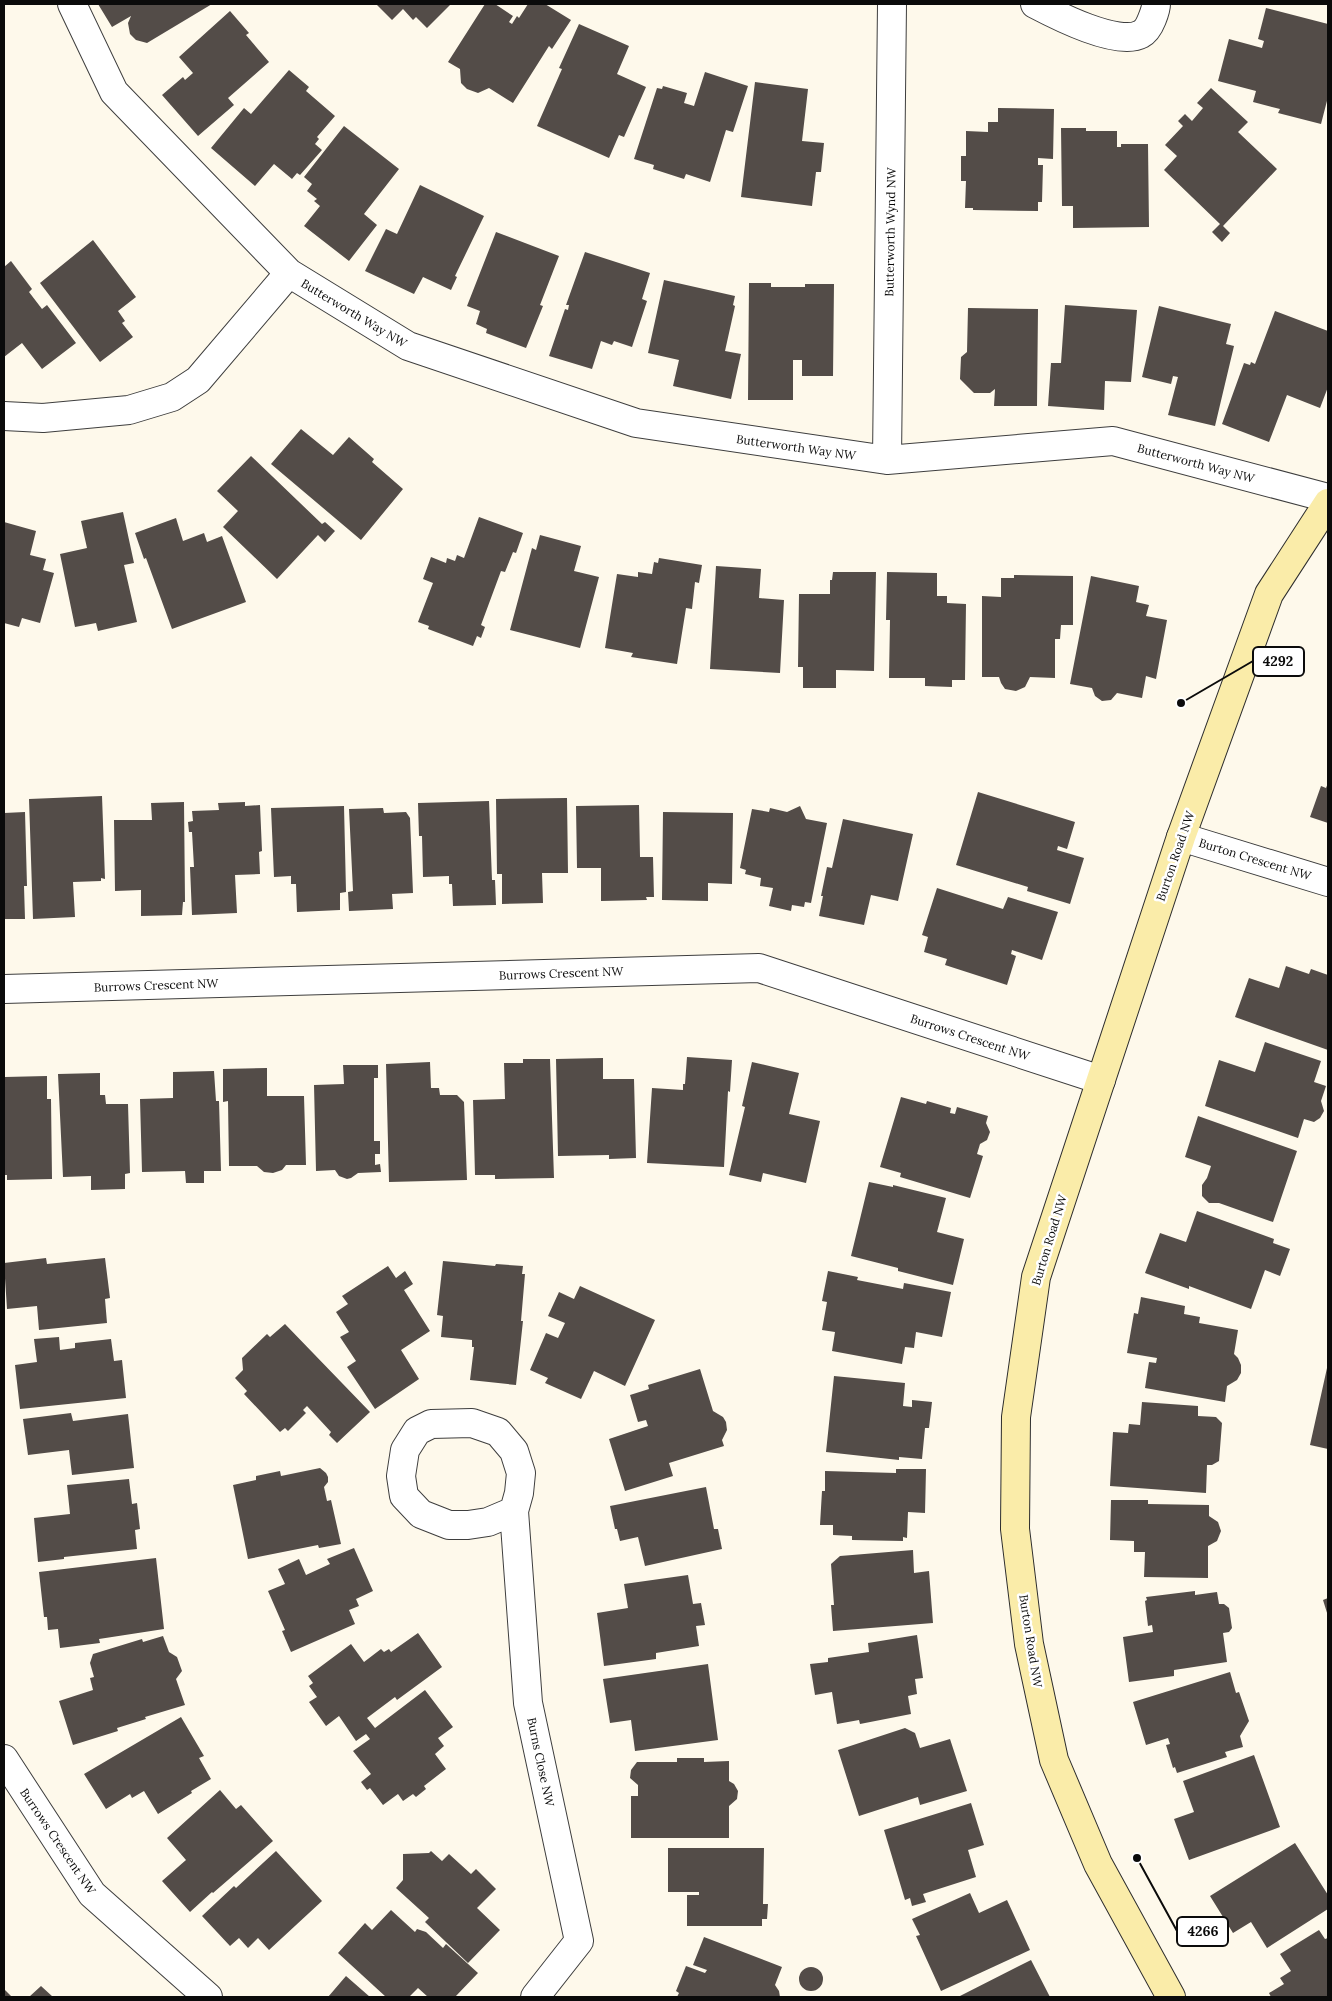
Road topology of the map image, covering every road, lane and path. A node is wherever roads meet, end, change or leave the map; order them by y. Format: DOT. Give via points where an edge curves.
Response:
graph roads {
  1 [pos="72,4"];
  2 [pos="892,4"];
  3 [pos="1035,4"];
  4 [pos="1156,4"];
  5 [pos="289,274"];
  6 [pos="4,416"];
  7 [pos="887,460"];
  8 [pos="1328,498"];
  9 [pos="1328,503"];
  10 [pos="1181,837"];
  11 [pos="1328,882"];
  12 [pos="4,989"];
  13 [pos="1101,1080"];
  14 [pos="514,1511"];
  15 [pos="4,1759"];
  16 [pos="208,1997"];
  17 [pos="535,1997"];
  18 [pos="1171,1997"];
  1 -- 5 [label="street, Butterworth Way NW" via="114,92"];
  2 -- 7 [label="street, Butterworth Wynd NW"];
  3 -- 4 [label="street" via="1061,18 1108,35 1129,37 1141,34 1149,26"];
  5 -- 6 [label="street, Butterworth Way NW" via="198,380 172,397 129,410 43,418"];
  5 -- 7 [label="street, Butterworth Way NW" via="408,346 636,423"];
  7 -- 8 [label="street, Butterworth Way NW" via="1112,441"];
  9 -- 10 [label="street, Burton Road NW" via="1269,594"];
  10 -- 11 [label="street, Burton Crescent NW"];
  10 -- 13 [label="street, Burton Road NW"];
  12 -- 13 [label="street, Burrows Crescent NW" via="759,968"];
  13 -- 18 [label="street, Burton Road NW" via="1036,1276 1016,1417 1015,1529 1029,1644 1054,1760 1098,1864"];
  14 -- 14 [label="street, Burns Close NW" via="520,1473 514,1451 498,1432 472,1423 431,1424 417,1431 404,1450 401,1476 404,1496 422,1514 449,1525 468,1526"];
  14 -- 17 [label="street, Burns Close NW" via="528,1702 579,1941"];
  15 -- 16 [label="street, Burrows Crescent NW" via="92,1894"];
}
